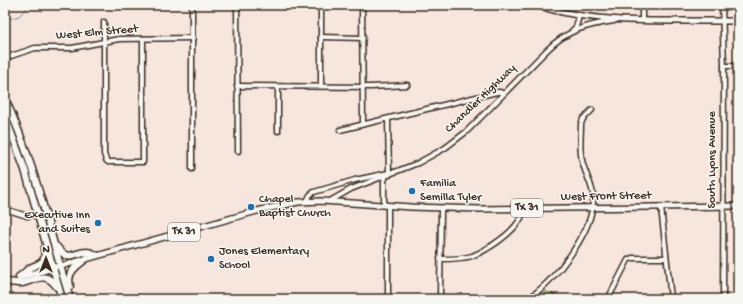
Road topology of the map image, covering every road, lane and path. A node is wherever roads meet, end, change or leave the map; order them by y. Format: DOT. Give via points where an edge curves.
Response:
graph roads {
  1 [pos="192,5"];
  2 [pos="237,5"];
  3 [pos="321,5"];
  4 [pos="362,5"];
  5 [pos="536,5"];
  6 [pos="642,5"];
  7 [pos="722,5"];
  8 [pos="579,16"];
  9 [pos="621,20"];
  10 [pos="642,20"];
  11 [pos="722,21"];
  12 [pos="738,21"];
  13 [pos="104,22"];
  14 [pos="572,31"];
  15 [pos="321,37"];
  16 [pos="193,38"];
  17 [pos="363,38"];
  18 [pos="143,39"];
  19 [pos="104,42"];
  20 [pos="5,58"];
  21 [pos="724,66"];
  22 [pos="738,66"];
  23 [pos="406,85"];
  24 [pos="237,86"];
  25 [pos="321,86"];
  26 [pos="278,87"];
  27 [pos="363,87"];
  28 [pos="503,94"];
  29 [pos="5,100"];
  30 [pos="592,110"];
  31 [pos="5,116"];
  32 [pos="388,119"];
  33 [pos="363,124"];
  34 [pos="340,130"];
  35 [pos="278,131"];
  36 [pos="238,151"];
  37 [pos="192,169"];
  38 [pos="388,175"];
  39 [pos="307,201"];
  40 [pos="330,201"];
  41 [pos="386,205"];
  42 [pos="723,206"];
  43 [pos="738,206"];
  44 [pos="593,207"];
  45 [pos="661,207"];
  46 [pos="522,208"];
  47 [pos="5,209"];
  48 [pos="441,209"];
  49 [pos="38,216"];
  50 [pos="55,245"];
  51 [pos="96,255"];
  52 [pos="87,258"];
  53 [pos="666,258"];
  54 [pos="440,259"];
  55 [pos="61,266"];
  56 [pos="53,268"];
  57 [pos="19,277"];
  58 [pos="5,282"];
  59 [pos="59,290"];
  60 [pos="62,299"];
  61 [pos="72,299"];
  62 [pos="388,299"];
  63 [pos="440,299"];
  64 [pos="527,299"];
  65 [pos="608,299"];
  66 [pos="671,299"];
  67 [pos="724,299"];
  1 -- 16 [label="street"];
  2 -- 24 [label="street"];
  3 -- 15 [label="street"];
  4 -- 17 [label="street"];
  5 -- 8 [label="main road"];
  6 -- 10 [label="street"];
  7 -- 11 [label="street, South Lyons Avenue"];
  8 -- 9 [label="main road"];
  8 -- 14 [label="street"];
  9 -- 10 [label="main road"];
  9 -- 14 [label="street, Chandler Highway"];
  10 -- 11 [label="main road"];
  11 -- 12 [label="main road"];
  11 -- 21 [label="street, South Lyons Avenue"];
  13 -- 19 [label="street"];
  14 -- 28 [label="street, Chandler Highway" via="549,47"];
  15 -- 17 [label="street"];
  15 -- 25 [label="street"];
  16 -- 18 [label="street, West Elm Street"];
  16 -- 37 [label="street"];
  17 -- 27 [label="street"];
  18 -- 19 [label="street, West Elm Street"];
  18 -- 19 [label="street" via="143,162 112,163 104,157"];
  19 -- 20 [label="street, West Elm Street" via="72,48 35,48"];
  21 -- 22 [label="street"];
  21 -- 42 [label="street, South Lyons Avenue"];
  23 -- 27 [label="street"];
  24 -- 26 [label="street"];
  24 -- 36 [label="street"];
  25 -- 26 [label="street"];
  25 -- 27 [label="street"];
  26 -- 35 [label="street"];
  27 -- 33 [label="street"];
  28 -- 32 [label="street" via="497,92"];
  28 -- 38 [label="street, Chandler Highway" via="449,146"];
  29 -- 50 [label="highway" via="30,161"];
  30 -- 44 [label="street" via="581,122 581,149 583,164 593,191"];
  31 -- 49 [label="highway" via="18,148"];
  32 -- 33 [label="street"];
  32 -- 38 [label="street"];
  33 -- 34 [label="street"];
  38 -- 39 [label="street, Chandler Highway" via="355,180 314,192"];
  38 -- 40 [label="street, Chandler Highway" via="351,189"];
  38 -- 41 [label="street" via="384,181"];
  39 -- 40 [label="main road, West Front Street / TX 31"];
  39 -- 51 [label="main road, Chandler Highway / TX 31" via="263,210"];
  40 -- 41 [label="main road, West Front Street / TX 31"];
  41 -- 48 [label="main road, West Front Street / TX 31"];
  41 -- 62 [label="street"];
  42 -- 43 [label="main road, West Front Street / TX 31"];
  42 -- 45 [label="main road, West Front Street / TX 31"];
  42 -- 67 [label="street, South Lyons Avenue"];
  44 -- 45 [label="main road, West Front Street / TX 31"];
  44 -- 46 [label="main road, West Front Street / TX 31"];
  44 -- 64 [label="street" via="592,215 579,241 557,273"];
  45 -- 53 [label="street"];
  46 -- 48 [label="main road, West Front Street / TX 31"];
  46 -- 54 [label="street" via="522,216 515,226 490,247 472,256"];
  47 -- 49 [label="street" via="27,216"];
  48 -- 54 [label="street"];
  49 -- 56 [label="highway"];
  49 -- 57 [label="highway" via="45,258"];
  50 -- 51 [label="highway" via="60,252 68,256 87,252"];
  50 -- 55 [label="highway"];
  51 -- 52 [label="main road, Chandler Highway / TX 31"];
  52 -- 55 [label="main road, Chandler Highway / TX 31"];
  52 -- 61 [label="highway" via="69,277"];
  53 -- 65 [label="street" via="628,260"];
  53 -- 66 [label="street"];
  54 -- 63 [label="street"];
  55 -- 56 [label="highway, Chandler Highway / TX 31"];
  55 -- 61 [label="highway"];
  56 -- 57 [label="highway, Chandler Highway / TX 31"];
  56 -- 59 [label="highway"];
  57 -- 58 [label="highway, Chandler Highway / TX 31"];
  58 -- 59 [label="highway" via="20,283 45,277"];
  59 -- 60 [label="highway"];
}
